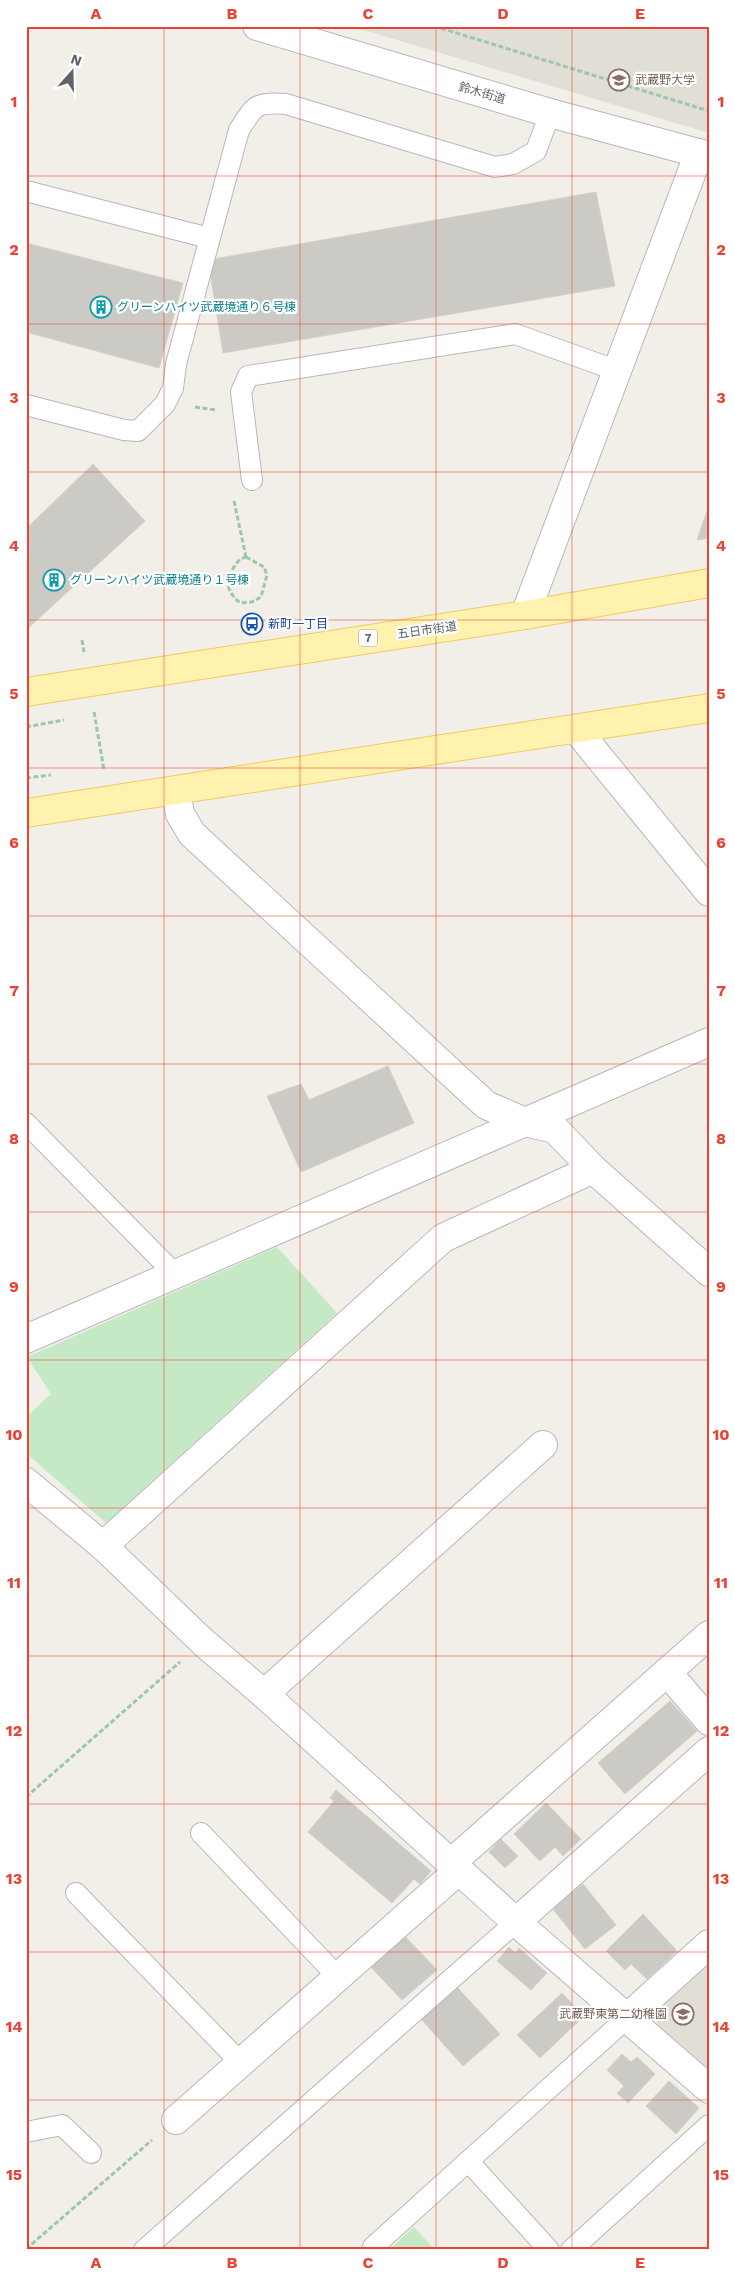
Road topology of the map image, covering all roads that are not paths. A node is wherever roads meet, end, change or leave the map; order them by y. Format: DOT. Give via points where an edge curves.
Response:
graph roads {
  1 [pos="257,26"];
  2 [pos="550,113"];
  3 [pos="704,155"];
  4 [pos="26,191"];
  5 [pos="208,238"];
  6 [pos="618,371"];
  7 [pos="26,405"];
  8 [pos="252,480"];
  9 [pos="709,583"];
  10 [pos="525,615"];
  11 [pos="26,692"];
  12 [pos="709,708"];
  13 [pos="576,729"];
  14 [pos="176,791"];
  15 [pos="26,813"];
  16 [pos="709,892"];
  17 [pos="709,1042"];
  18 [pos="525,1122"];
  19 [pos="26,1123"];
  20 [pos="593,1169"];
  21 [pos="709,1272"];
  22 [pos="174,1273"];
  23 [pos="26,1339"];
  24 [pos="543,1446"];
  25 [pos="26,1482"];
  26 [pos="102,1546"];
  27 [pos="709,1635"];
  28 [pos="667,1672"];
  29 [pos="264,1694"];
  30 [pos="709,1721"];
  31 [pos="709,1751"];
  32 [pos="201,1833"];
  33 [pos="455,1867"];
  34 [pos="76,1893"];
  35 [pos="516,1922"];
  36 [pos="709,1944"];
  37 [pos="338,1977"];
  38 [pos="627,2018"];
  39 [pos="241,2063"];
  40 [pos="709,2089"];
  41 [pos="176,2120"];
  42 [pos="709,2125"];
  43 [pos="26,2132"];
  44 [pos="91,2153"];
  45 [pos="468,2161"];
  46 [pos="374,2247"];
  47 [pos="144,2250"];
  48 [pos="549,2250"];
  49 [pos="571,2250"];
  1 -- 2 [label="street, 鈴木街道"];
  2 -- 3 [label="street, 鈴木街道"];
  2 -- 5 [label="lane" via="536,151 513,164 496,167 286,104 267,103 253,108 239,130"];
  3 -- 6 [label="street"];
  4 -- 5 [label="lane"];
  5 -- 7 [label="lane" via="176,364 173,388 165,404 138,432"];
  6 -- 8 [label="lane" via="515,334 248,376 241,392"];
  6 -- 10 [label="street"];
  9 -- 10 [label="main road, 五日市街道 / 7"];
  10 -- 11 [label="main road, 五日市街道 / 7"];
  12 -- 13 [label="main road"];
  13 -- 14 [label="main road"];
  13 -- 16 [label="street"];
  14 -- 15 [label="main road"];
  14 -- 18 [label="street" via="180,814 192,834 486,1105"];
  17 -- 18 [label="street"];
  18 -- 20 [label="street" via="555,1130"];
  18 -- 22 [label="street"];
  19 -- 22 [label="lane"];
  20 -- 21 [label="street"];
  20 -- 26 [label="street" via="443,1238"];
  22 -- 23 [label="street"];
  24 -- 29 [label="street"];
  25 -- 26 [label="street"];
  26 -- 29 [label="street" via="203,1642"];
  27 -- 28 [label="street"];
  28 -- 30 [label="street"];
  28 -- 33 [label="street"];
  29 -- 33 [label="street"];
  31 -- 35 [label="street"];
  32 -- 37 [label="lane"];
  33 -- 35 [label="street"];
  33 -- 37 [label="street"];
  34 -- 39 [label="lane"];
  35 -- 38 [label="street"];
  35 -- 47 [label="lane"];
  36 -- 38 [label="street"];
  37 -- 39 [label="street"];
  38 -- 40 [label="street"];
  38 -- 45 [label="lane"];
  39 -- 41 [label="street"];
  42 -- 49 [label="lane"];
  43 -- 44 [label="lane" via="62,2125"];
  45 -- 46 [label="lane"];
  45 -- 48 [label="lane"];
}
